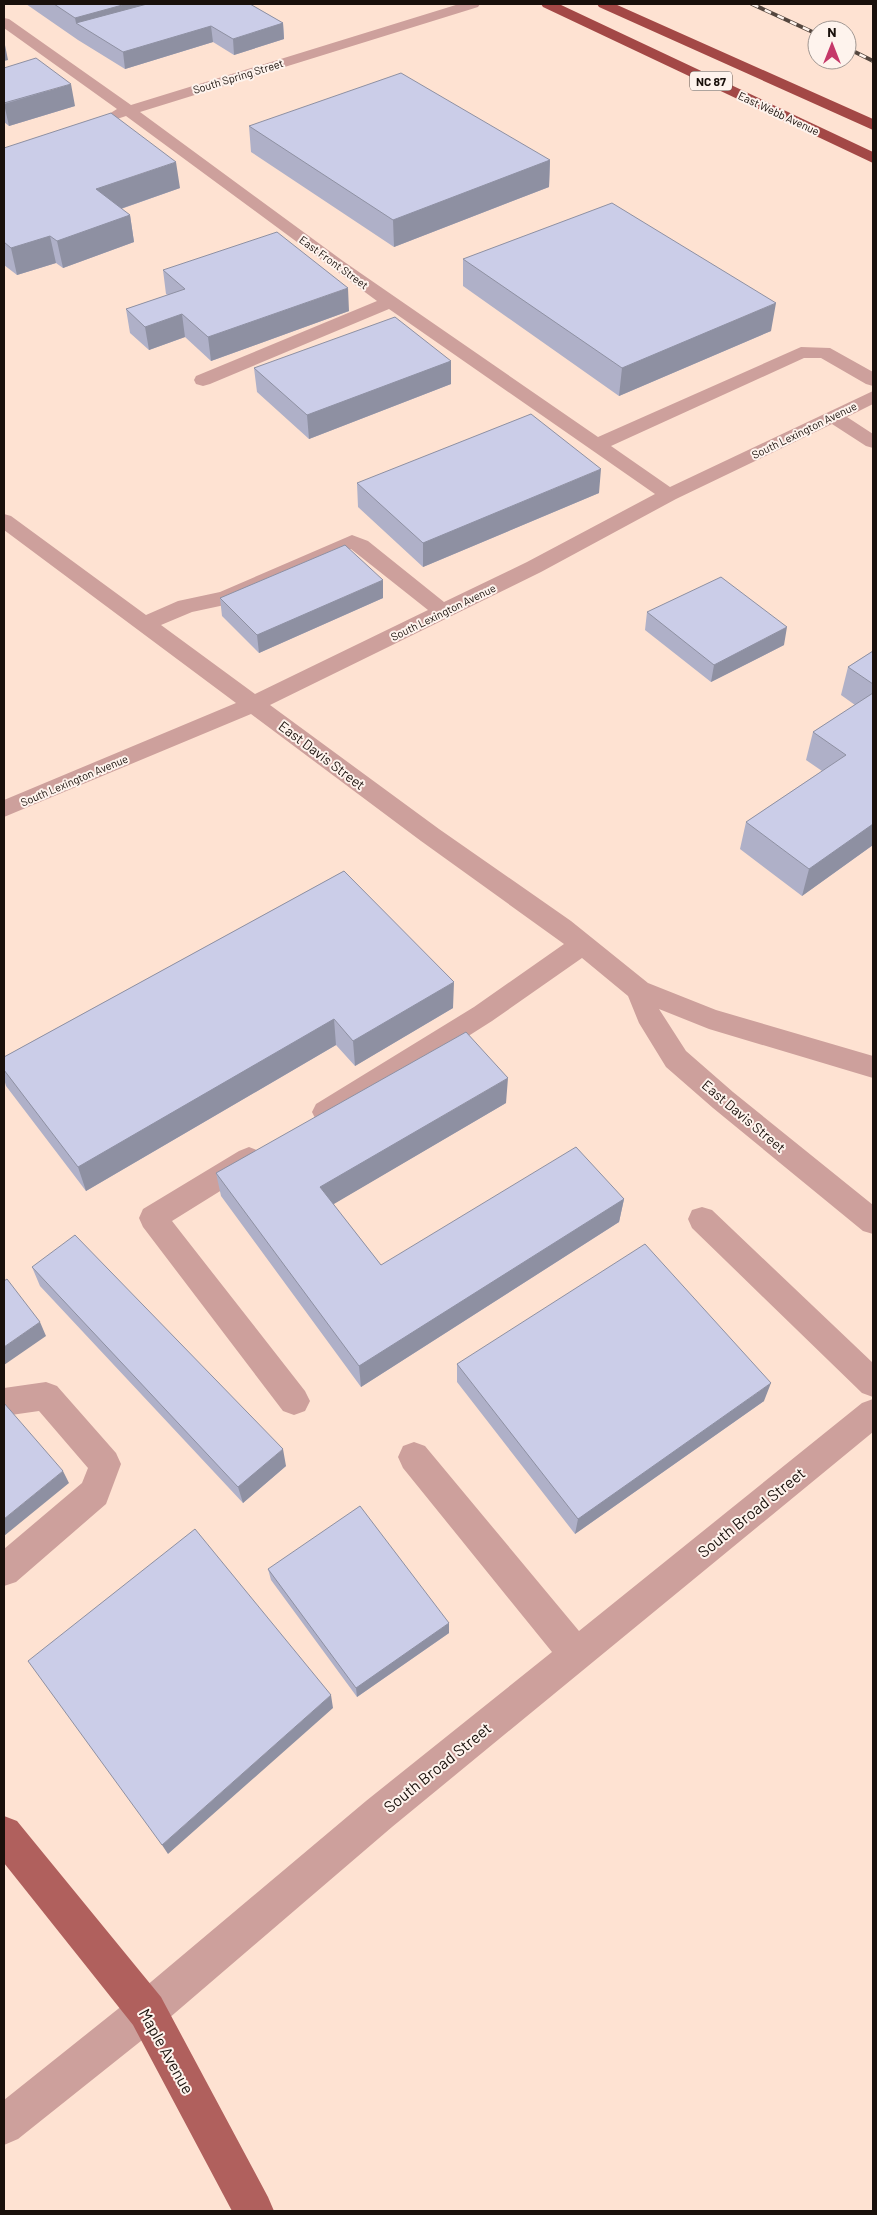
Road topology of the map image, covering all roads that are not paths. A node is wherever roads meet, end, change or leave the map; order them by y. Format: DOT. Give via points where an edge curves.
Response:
graph roads {
  1 [pos="473,4"];
  2 [pos="548,4"];
  3 [pos="604,4"];
  4 [pos="4,22"];
  5 [pos="128,110"];
  6 [pos="102,119"];
  7 [pos="873,125"];
  8 [pos="873,158"];
  9 [pos="390,302"];
  10 [pos="203,380"];
  11 [pos="873,380"];
  12 [pos="873,397"];
  13 [pos="833,416"];
  14 [pos="873,442"];
  15 [pos="596,445"];
  16 [pos="669,495"];
  17 [pos="4,520"];
  18 [pos="443,612"];
  19 [pos="144,624"];
  20 [pos="254,704"];
  21 [pos="4,810"];
  22 [pos="582,945"];
  23 [pos="639,990"];
  24 [pos="873,1068"];
  25 [pos="305,1126"];
  26 [pos="271,1146"];
  27 [pos="702,1219"];
  28 [pos="873,1222"];
  29 [pos="873,1382"];
  30 [pos="4,1402"];
  31 [pos="294,1402"];
  32 [pos="873,1413"];
  33 [pos="414,1457"];
  34 [pos="4,1570"];
  35 [pos="576,1654"];
  36 [pos="4,1834"];
  37 [pos="147,2011"];
  38 [pos="4,2125"];
  39 [pos="254,2211"];
  1 -- 5 [label="street, South Spring Street"];
  2 -- 8 [label="highway, East Webb Avenue / NC 87"];
  3 -- 7 [label="highway, East Webb Avenue / NC 87"];
  4 -- 5 [label="street, East Front Street"];
  5 -- 6 [label="street, South Spring Street"];
  5 -- 9 [label="street, East Front Street"];
  9 -- 10 [label="street"];
  9 -- 15 [label="street, East Front Street"];
  11 -- 15 [label="street" via="824,352 801,353"];
  12 -- 13 [label="street, South Lexington Avenue"];
  13 -- 14 [label="street"];
  13 -- 16 [label="street, South Lexington Avenue"];
  15 -- 16 [label="street, East Front Street"];
  16 -- 18 [label="street, South Lexington Avenue"];
  17 -- 19 [label="street, East Davis Street"];
  18 -- 19 [label="street" via="352,541 226,598 186,606"];
  18 -- 20 [label="street, South Lexington Avenue"];
  19 -- 20 [label="street, East Davis Street"];
  20 -- 21 [label="street, South Lexington Avenue"];
  20 -- 22 [label="street, East Davis Street"];
  22 -- 23 [label="street, East Davis Street"];
  22 -- 25 [label="street" via="483,1014"];
  23 -- 24 [label="street, East Davis Street" via="708,1019"];
  23 -- 28 [label="street, East Davis Street" via="648,1016 676,1059"];
  26 -- 31 [label="street" via="152,1218"];
  27 -- 29 [label="street"];
  30 -- 34 [label="street" via="46,1396 105,1464 94,1493"];
  32 -- 35 [label="street, South Broad Street"];
  33 -- 35 [label="street"];
  35 -- 37 [label="street, South Broad Street" via="379,1814"];
  36 -- 37 [label="main road, Maple Avenue"];
  37 -- 38 [label="street, South Broad Street"];
  37 -- 39 [label="main road, Maple Avenue"];
}
